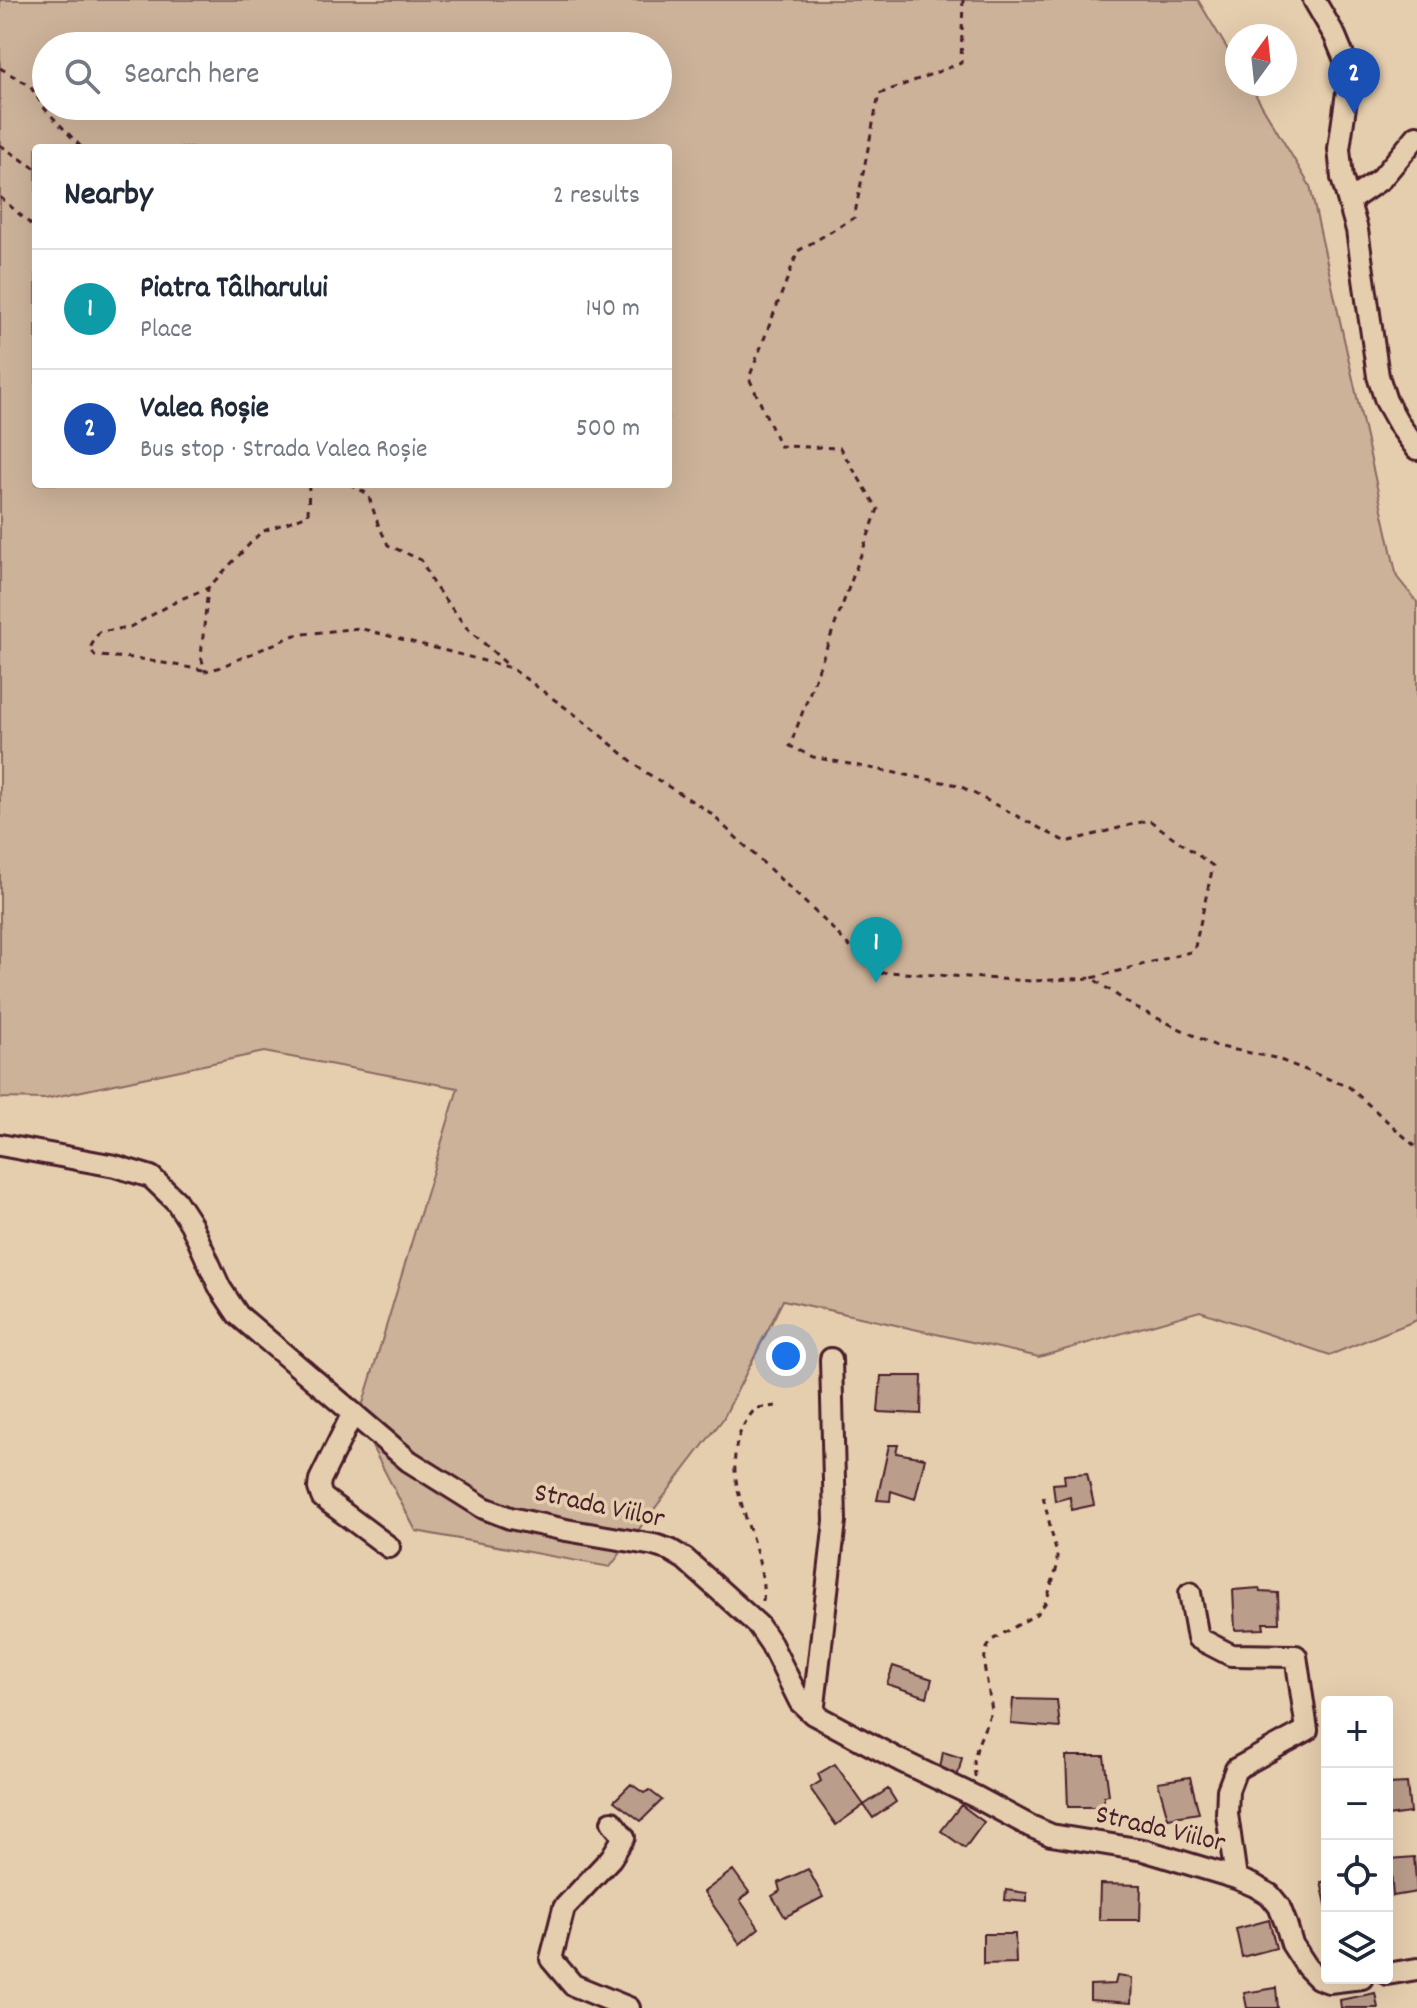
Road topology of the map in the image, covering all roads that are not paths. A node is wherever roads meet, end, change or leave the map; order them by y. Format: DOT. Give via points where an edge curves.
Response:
graph roads {
  1 [pos="1314,0"];
  2 [pos="1417,136"];
  3 [pos="1349,201"];
  4 [pos="1417,449"];
  5 [pos="0,1145"];
  6 [pos="831,1359"];
  7 [pos="353,1413"];
  8 [pos="389,1547"];
  9 [pos="1190,1593"];
  10 [pos="813,1714"];
  11 [pos="612,1822"];
  12 [pos="1236,1878"];
  13 [pos="1417,1969"];
  14 [pos="1393,1973"];
  15 [pos="1321,1979"];
  16 [pos="629,2008"];
  1 -- 3 [label="street" via="1345,60 1348,85 1339,149"];
  2 -- 3 [label="street" via="1381,179"];
  3 -- 4 [label="street" via="1378,376 1386,401"];
  5 -- 7 [label="street, Strada Viilor" via="151,1177 191,1224 238,1315"];
  6 -- 10 [label="street" via="835,1521"];
  7 -- 8 [label="street" via="319,1488 322,1497"];
  7 -- 10 [label="street, Strada Viilor" via="409,1461 484,1508 510,1518 654,1545 685,1559 758,1625 800,1702"];
  9 -- 12 [label="street" via="1198,1638 1231,1655 1296,1656 1307,1730 1236,1769 1228,1790"];
  10 -- 12 [label="street, Strada Viilor" via="1051,1835 1143,1850"];
  11 -- 16 [label="street" via="624,1837 564,1908 551,1959 573,1985"];
  12 -- 15 [label="street, Strada Viilor" via="1270,1895 1299,1958"];
  13 -- 14 [label="street"];
}
